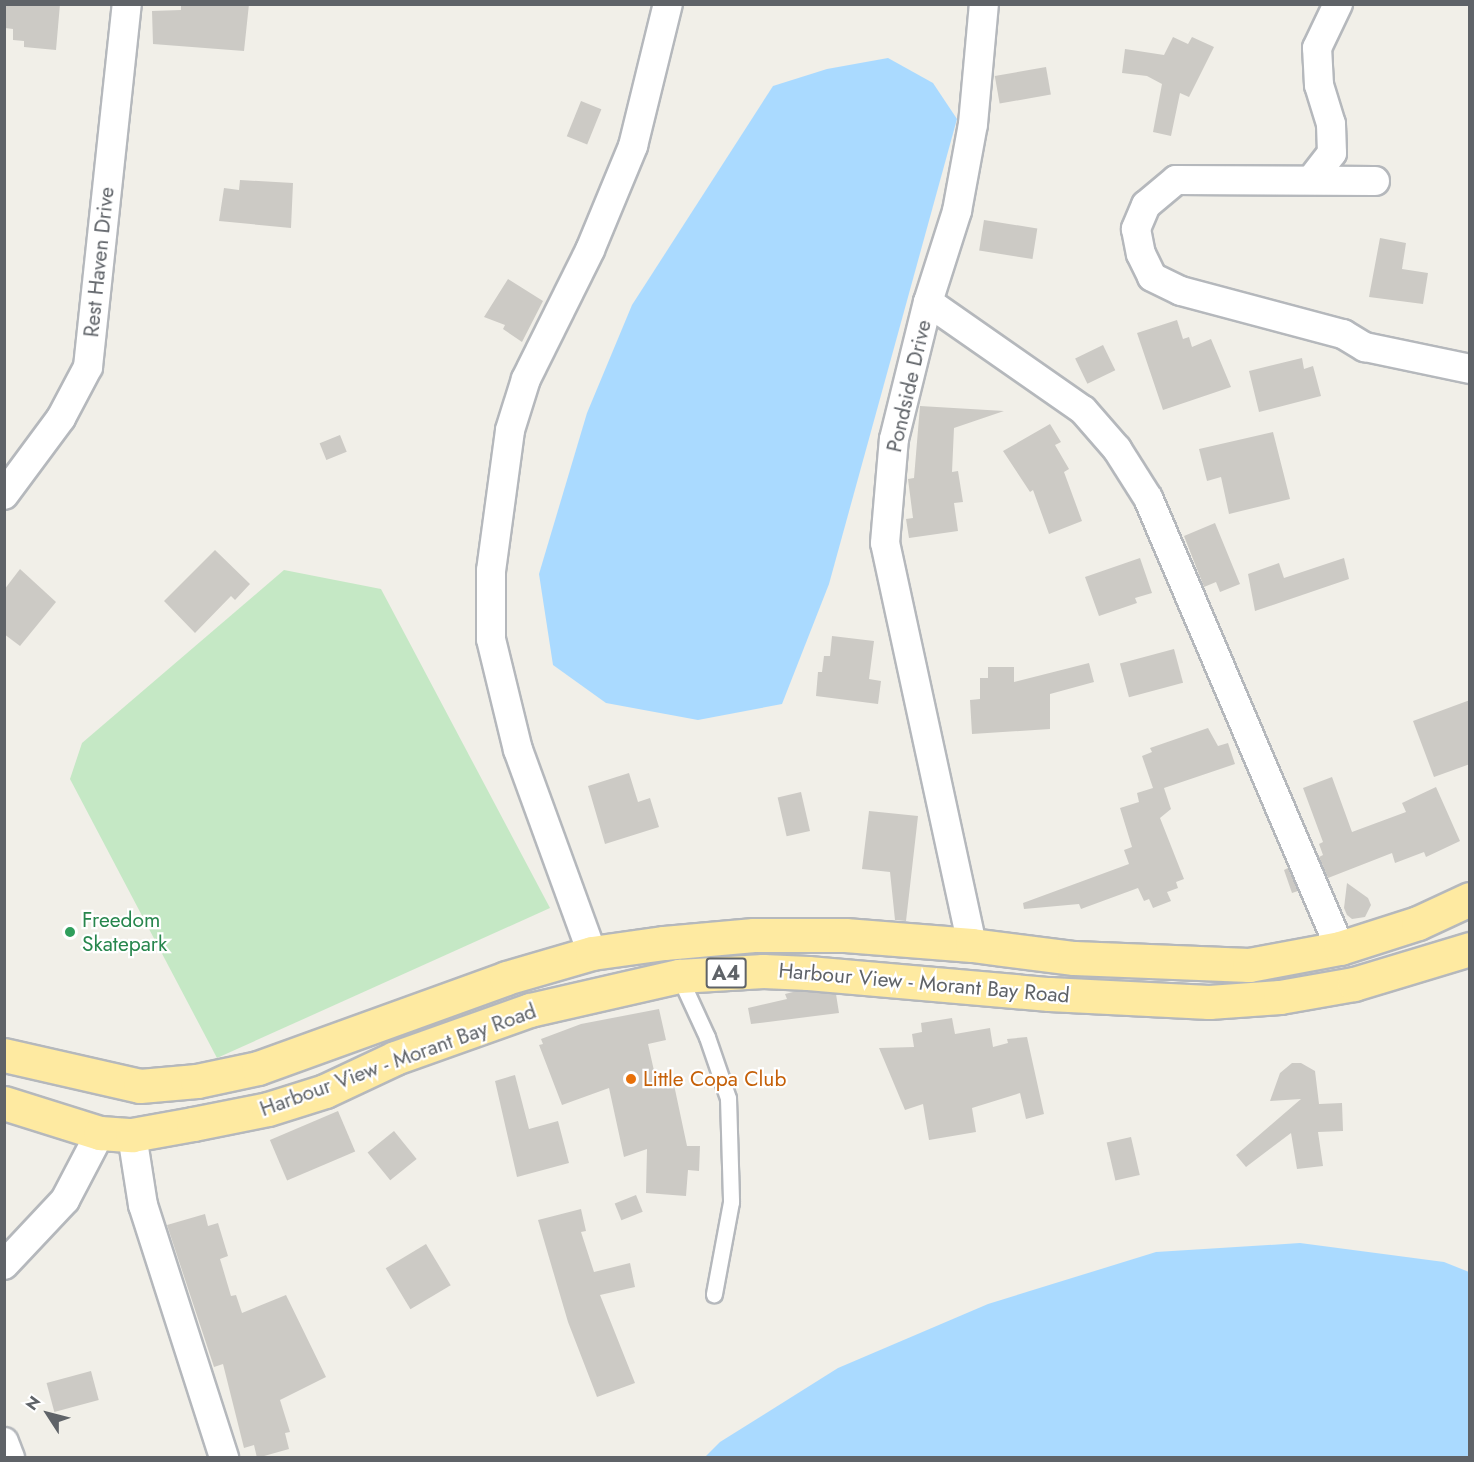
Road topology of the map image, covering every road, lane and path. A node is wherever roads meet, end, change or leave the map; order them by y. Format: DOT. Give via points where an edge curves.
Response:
graph roads {
  1 [pos="127,4"];
  2 [pos="668,4"];
  3 [pos="984,4"];
  4 [pos="1338,4"];
  5 [pos="1311,180"];
  6 [pos="1375,181"];
  7 [pos="928,302"];
  8 [pos="1470,369"];
  9 [pos="4,495"];
  10 [pos="1470,899"];
  11 [pos="972,945"];
  12 [pos="1340,948"];
  13 [pos="1470,949"];
  14 [pos="592,953"];
  15 [pos="679,976"];
  16 [pos="4,1055"];
  17 [pos="4,1103"];
  18 [pos="100,1132"];
  19 [pos="132,1135"];
  20 [pos="6,1258"];
  21 [pos="714,1294"];
  22 [pos="4,1442"];
  23 [pos="10,1458"];
  24 [pos="224,1458"];
  1 -- 9 [label="street, Rest Haven Drive" via="88,367 61,418"];
  2 -- 14 [label="street" via="633,146 590,250 526,380 510,430 491,571 491,639 518,750"];
  3 -- 7 [label="street, Pondside Drive" via="973,124 957,211"];
  4 -- 5 [label="street" via="1317,48 1319,85 1331,123 1332,153"];
  5 -- 6 [label="street"];
  5 -- 8 [label="street" via="1176,180 1150,200 1136,229 1141,254 1152,277 1181,291 1343,334 1365,346"];
  7 -- 11 [label="street, Pondside Drive" via="894,439 885,543"];
  7 -- 12 [label="street" via="1083,410 1117,448 1148,498"];
  10 -- 12 [label="highway, Harbour View - Morant Bay Road / A4" via="1418,923"];
  11 -- 12 [label="highway, Harbour View - Morant Bay Road / A4" via="1074,958 1249,965"];
  11 -- 14 [label="highway, Harbour View - Morant Bay Road / A4" via="845,935 754,935"];
  13 -- 15 [label="highway, Harbour View - Morant Bay Road / A4" via="1354,984 1280,997 1209,1002 1048,994 880,976 797,972"];
  14 -- 16 [label="highway, Harbour View - Morant Bay Road / A4" via="506,978 258,1068 197,1081 140,1086"];
  15 -- 19 [label="highway, Harbour View - Morant Bay Road / A4" via="608,990 480,1026 395,1058 325,1091 268,1109"];
  15 -- 21 [label="lane" via="707,1037 728,1098 731,1202"];
  17 -- 18 [label="highway, Harbour View - Morant Bay Road / A4"];
  18 -- 19 [label="highway, Harbour View - Morant Bay Road / A4"];
  18 -- 20 [label="street" via="65,1200"];
  19 -- 24 [label="street" via="143,1205"];
  22 -- 23 [label="street"];
}
